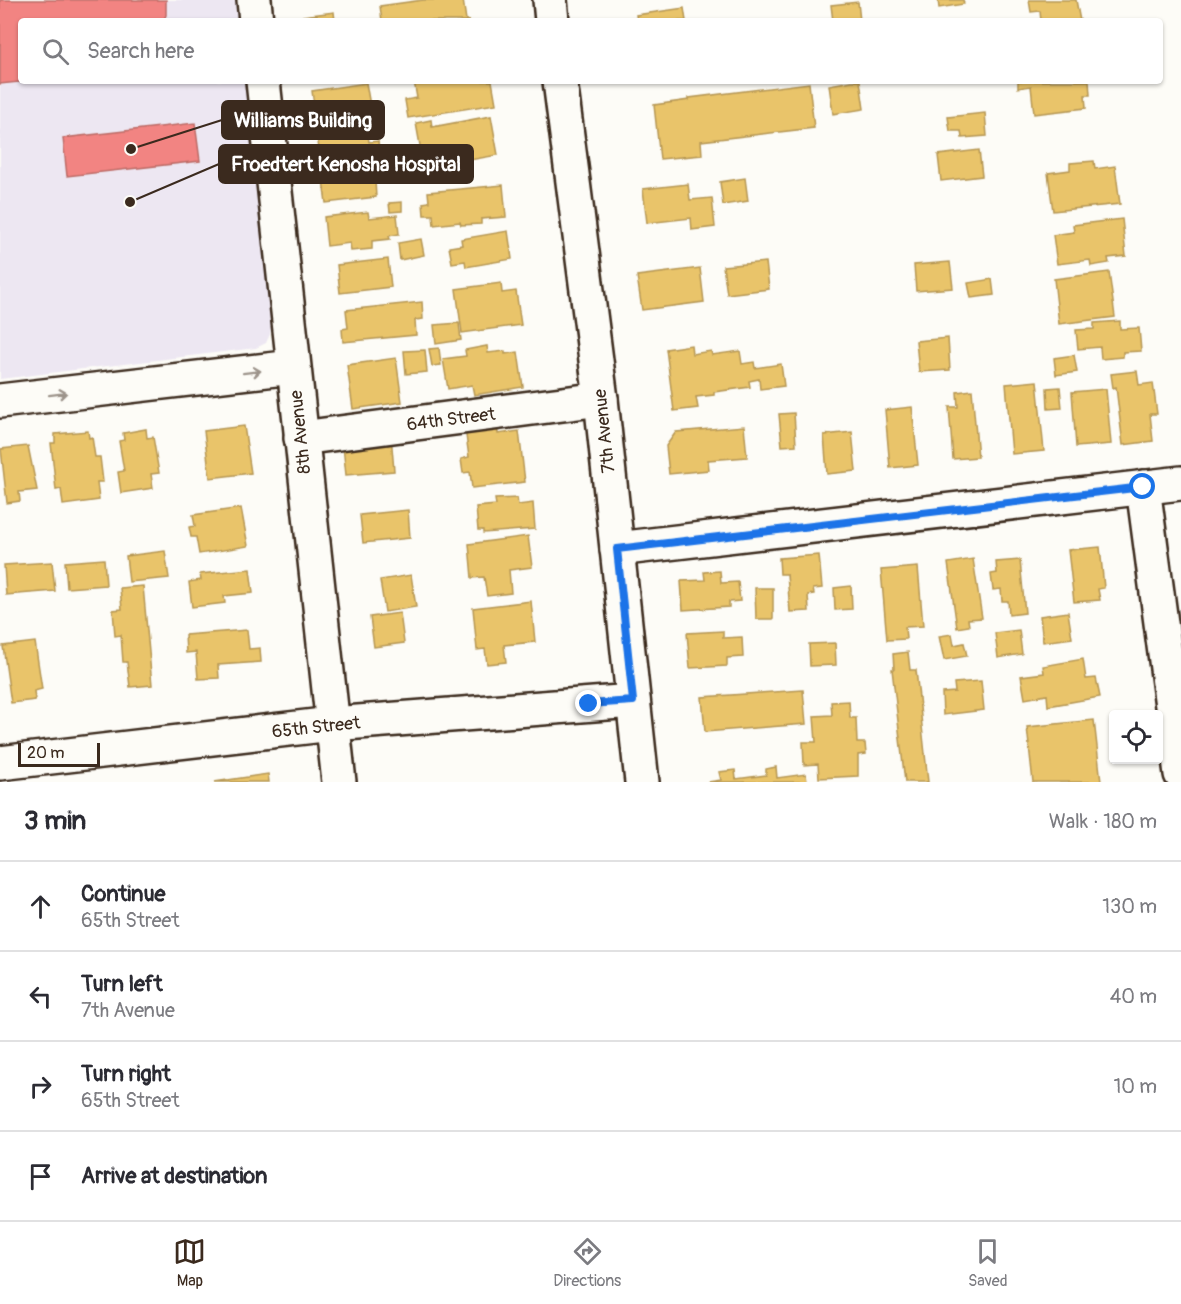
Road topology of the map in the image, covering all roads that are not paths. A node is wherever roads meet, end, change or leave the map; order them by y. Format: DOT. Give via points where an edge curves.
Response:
graph roads {
  1 [pos="254,0"];
  2 [pos="550,0"];
  3 [pos="256,18"];
  4 [pos="552,18"];
  5 [pos="263,84"];
  6 [pos="560,84"];
  7 [pos="293,367"];
  8 [pos="601,399"];
  9 [pos="0,400"];
  10 [pos="301,438"];
  11 [pos="1181,483"];
  12 [pos="1143,487"];
  13 [pos="617,549"];
  14 [pos="633,701"];
  15 [pos="332,724"];
  16 [pos="0,764"];
  17 [pos="1181,774"];
  18 [pos="339,782"];
  19 [pos="642,782"];
  1 -- 3 [label="street"];
  2 -- 4 [label="street"];
  5 -- 7 [label="street, 8th Avenue"];
  6 -- 8 [label="street, 7th Avenue"];
  9 -- 7 [label="street, one-way"];
  7 -- 10 [label="street, 8th Avenue"];
  8 -- 10 [label="street, 64th Street"];
  8 -- 13 [label="street, 7th Avenue"];
  10 -- 15 [label="street, 8th Avenue"];
  11 -- 12 [label="street"];
  12 -- 13 [label="street"];
  12 -- 17 [label="street"];
  13 -- 14 [label="street, 7th Avenue"];
  14 -- 15 [label="street, 65th Street"];
  14 -- 19 [label="street, 7th Avenue"];
  15 -- 16 [label="street, 65th Street"];
  15 -- 18 [label="street, 8th Avenue"];
}
